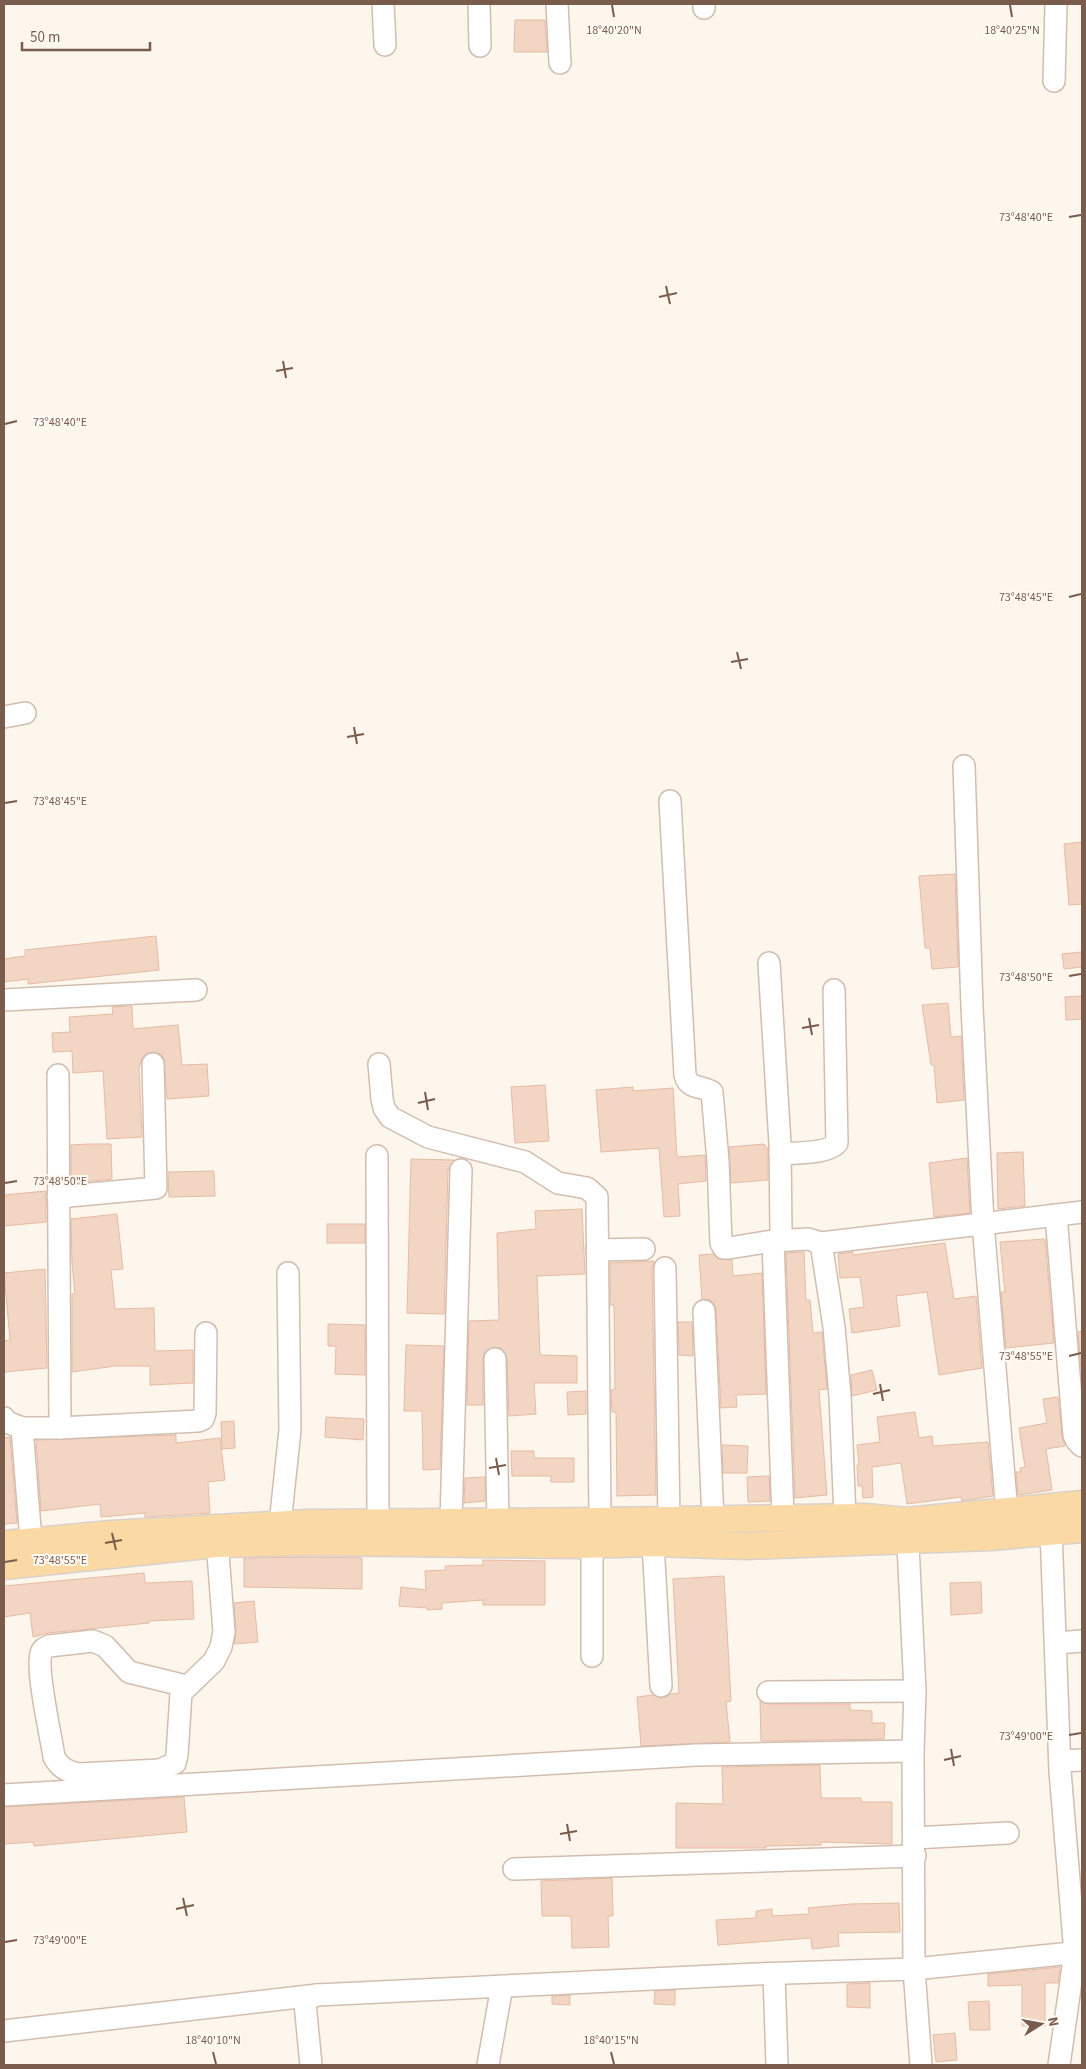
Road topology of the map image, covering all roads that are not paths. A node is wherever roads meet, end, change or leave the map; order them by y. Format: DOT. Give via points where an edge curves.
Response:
graph roads {
  1 [pos="383,4"];
  2 [pos="479,4"];
  3 [pos="557,4"];
  4 [pos="1056,4"];
  5 [pos="385,45"];
  6 [pos="480,46"];
  7 [pos="560,63"];
  8 [pos="1054,82"];
  9 [pos="25,713"];
  10 [pos="4,717"];
  11 [pos="964,766"];
  12 [pos="670,801"];
  13 [pos="769,963"];
  14 [pos="196,990"];
  15 [pos="834,990"];
  16 [pos="4,1000"];
  17 [pos="153,1064"];
  18 [pos="379,1064"];
  19 [pos="58,1075"];
  20 [pos="780,1154"];
  21 [pos="377,1156"];
  22 [pos="461,1170"];
  23 [pos="58,1198"];
  24 [pos="1082,1212"];
  25 [pos="1056,1215"];
  26 [pos="983,1223"];
  27 [pos="773,1242"];
  28 [pos="821,1243"];
  29 [pos="597,1250"];
  30 [pos="644,1250"];
  31 [pos="665,1268"];
  32 [pos="288,1273"];
  33 [pos="704,1311"];
  34 [pos="206,1333"];
  35 [pos="495,1359"];
  36 [pos="4,1418"];
  37 [pos="22,1428"];
  38 [pos="60,1428"];
  39 [pos="1082,1446"];
  40 [pos="1082,1504"];
  41 [pos="1007,1513"];
  42 [pos="845,1517"];
  43 [pos="783,1518"];
  44 [pos="669,1520"];
  45 [pos="713,1520"];
  46 [pos="378,1522"];
  47 [pos="451,1522"];
  48 [pos="498,1522"];
  49 [pos="280,1524"];
  50 [pos="1082,1529"];
  51 [pos="908,1531"];
  52 [pos="1051,1531"];
  53 [pos="596,1533"];
  54 [pos="216,1536"];
  55 [pos="652,1543"];
  56 [pos="4,1544"];
  57 [pos="32,1552"];
  58 [pos="4,1566"];
  59 [pos="1082,1641"];
  60 [pos="1056,1644"];
  61 [pos="592,1656"];
  62 [pos="186,1686"];
  63 [pos="661,1686"];
  64 [pos="915,1691"];
  65 [pos="768,1692"];
  66 [pos="913,1751"];
  67 [pos="1082,1760"];
  68 [pos="1060,1761"];
  69 [pos="4,1795"];
  70 [pos="1008,1833"];
  71 [pos="1074,1834"];
  72 [pos="914,1847"];
  73 [pos="514,1870"];
  74 [pos="1076,1878"];
  75 [pos="1078,1952"];
  76 [pos="914,1969"];
  77 [pos="774,1974"];
  78 [pos="502,1986"];
  79 [pos="317,1994"];
  80 [pos="4,2031"];
  81 [pos="311,2065"];
  82 [pos="488,2065"];
  83 [pos="777,2065"];
  84 [pos="921,2065"];
  85 [pos="1059,2065"];
  1 -- 5 [label="street"];
  2 -- 6 [label="street"];
  3 -- 7 [label="street"];
  4 -- 8 [label="street"];
  9 -- 10 [label="street"];
  11 -- 26 [label="street"];
  12 -- 27 [label="street" via="685,1075 690,1086 712,1092 721,1243 724,1248 730,1248"];
  13 -- 20 [label="street"];
  14 -- 16 [label="street"];
  15 -- 20 [label="street" via="837,1143 825,1150"];
  17 -- 23 [label="street" via="156,1188"];
  18 -- 29 [label="street" via="382,1099 390,1117 428,1137 525,1162 558,1182 593,1191 596,1197"];
  19 -- 23 [label="street"];
  20 -- 27 [label="street" via="781,1233"];
  21 -- 46 [label="street"];
  22 -- 47 [label="street"];
  23 -- 38 [label="street"];
  24 -- 25 [label="street"];
  25 -- 26 [label="street"];
  25 -- 39 [label="street" via="1074,1435"];
  26 -- 28 [label="street"];
  26 -- 41 [label="street"];
  27 -- 28 [label="street" via="808,1239"];
  27 -- 43 [label="street"];
  28 -- 42 [label="street" via="834,1327"];
  29 -- 30 [label="street"];
  29 -- 53 [label="street"];
  31 -- 44 [label="street"];
  32 -- 49 [label="street" via="290,1430"];
  33 -- 45 [label="street"];
  34 -- 38 [label="street" via="203,1418 198,1421"];
  35 -- 48 [label="street"];
  36 -- 37 [label="street"];
  37 -- 38 [label="street"];
  37 -- 57 [label="street"];
  40 -- 41 [label="main road"];
  41 -- 51 [label="main road" via="977,1514"];
  42 -- 43 [label="main road"];
  42 -- 51 [label="main road" via="865,1517"];
  43 -- 45 [label="main road"];
  44 -- 45 [label="main road"];
  44 -- 53 [label="main road"];
  46 -- 47 [label="main road"];
  46 -- 49 [label="main road"];
  47 -- 48 [label="main road"];
  48 -- 53 [label="main road"];
  49 -- 54 [label="main road"];
  50 -- 52 [label="main road"];
  51 -- 52 [label="main road" via="991,1537"];
  51 -- 55 [label="main road" via="893,1540 745,1546"];
  51 -- 64 [label="street"];
  52 -- 60 [label="street"];
  53 -- 54 [label="main road" via="313,1542"];
  53 -- 55 [label="main road"];
  53 -- 61 [label="street"];
  54 -- 57 [label="main road"];
  54 -- 62 [label="street" via="224,1632 214,1661"];
  55 -- 63 [label="street"];
  56 -- 57 [label="main road"];
  57 -- 58 [label="main road"];
  59 -- 60 [label="street"];
  60 -- 68 [label="street"];
  62 -- 62 [label="street" via="129,1672 105,1646 93,1641 43,1649 41,1674 54,1758 58,1765 78,1774 168,1768 178,1755 181,1693"];
  64 -- 65 [label="street"];
  64 -- 66 [label="street"];
  66 -- 69 [label="street" via="696,1755"];
  66 -- 72 [label="street"];
  67 -- 68 [label="street"];
  68 -- 71 [label="street"];
  70 -- 72 [label="street"];
  71 -- 74 [label="street"];
  72 -- 73 [label="street"];
  72 -- 76 [label="street"];
  74 -- 75 [label="street"];
  75 -- 76 [label="street"];
  75 -- 85 [label="street"];
  76 -- 77 [label="street"];
  76 -- 84 [label="street"];
  77 -- 78 [label="street"];
  77 -- 83 [label="street"];
  78 -- 79 [label="street"];
  78 -- 82 [label="street"];
  79 -- 80 [label="street"];
  79 -- 81 [label="street" via="305,2003"];
}
